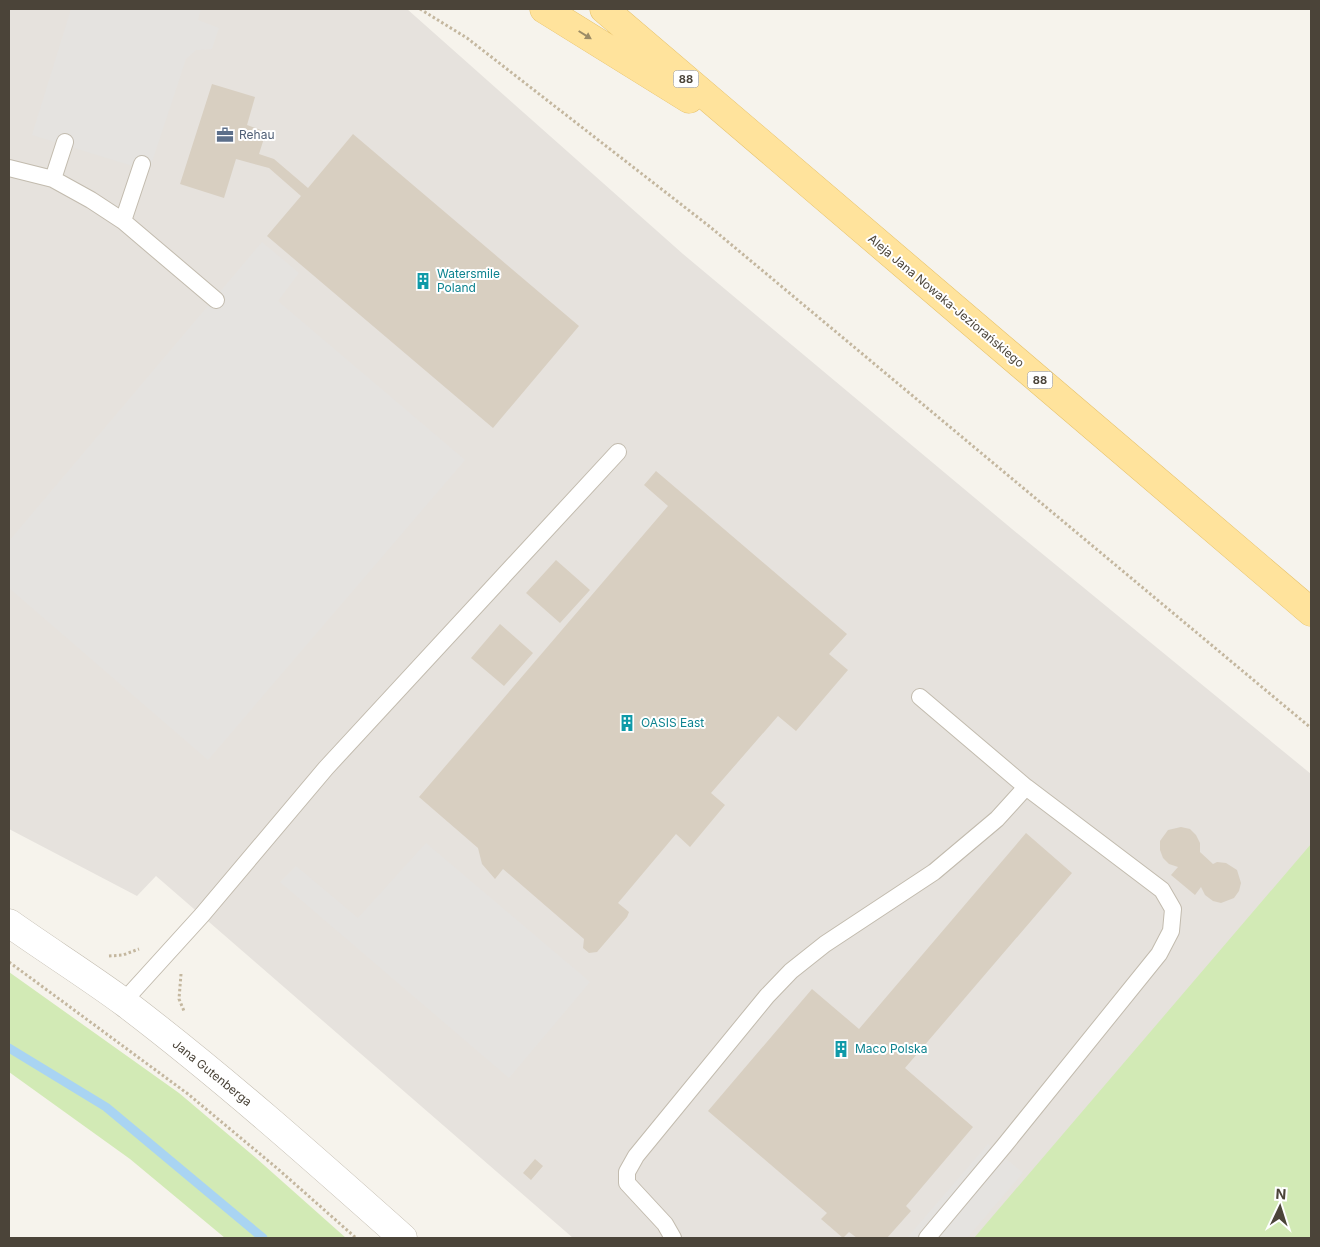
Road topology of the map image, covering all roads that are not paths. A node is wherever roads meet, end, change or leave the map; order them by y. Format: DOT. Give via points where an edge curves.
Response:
graph roads {
  1 [pos="544,9"];
  2 [pos="604,9"];
  3 [pos="65,142"];
  4 [pos="769,149"];
  5 [pos="142,164"];
  6 [pos="9,168"];
  7 [pos="53,179"];
  8 [pos="123,221"];
  9 [pos="216,300"];
  10 [pos="618,452"];
  11 [pos="1311,612"];
  12 [pos="920,697"];
  13 [pos="1026,787"];
  14 [pos="9,923"];
  15 [pos="123,1002"];
  16 [pos="403,1238"];
  17 [pos="674,1238"];
  18 [pos="927,1238"];
  1 -- 4 [label="main road, one-way"];
  2 -- 4 [label="main road, Aleja Jana Nowaka-Jeziorańskiego / 88"];
  3 -- 7 [label="lane"];
  4 -- 11 [label="main road, Aleja Jana Nowaka-Jeziorańskiego / 88"];
  5 -- 8 [label="lane"];
  6 -- 7 [label="lane"];
  7 -- 8 [label="lane"];
  8 -- 9 [label="lane"];
  10 -- 15 [label="lane" via="326,768 202,915"];
  12 -- 13 [label="lane"];
  13 -- 17 [label="lane" via="997,819 934,872 825,944 791,971 636,1156 627,1182 666,1224"];
  13 -- 18 [label="lane" via="1162,890 1173,909 1171,931 1159,954"];
  14 -- 15 [label="street, Jana Gutenberga"];
  15 -- 16 [label="street, Jana Gutenberga" via="282,1130"];
}
